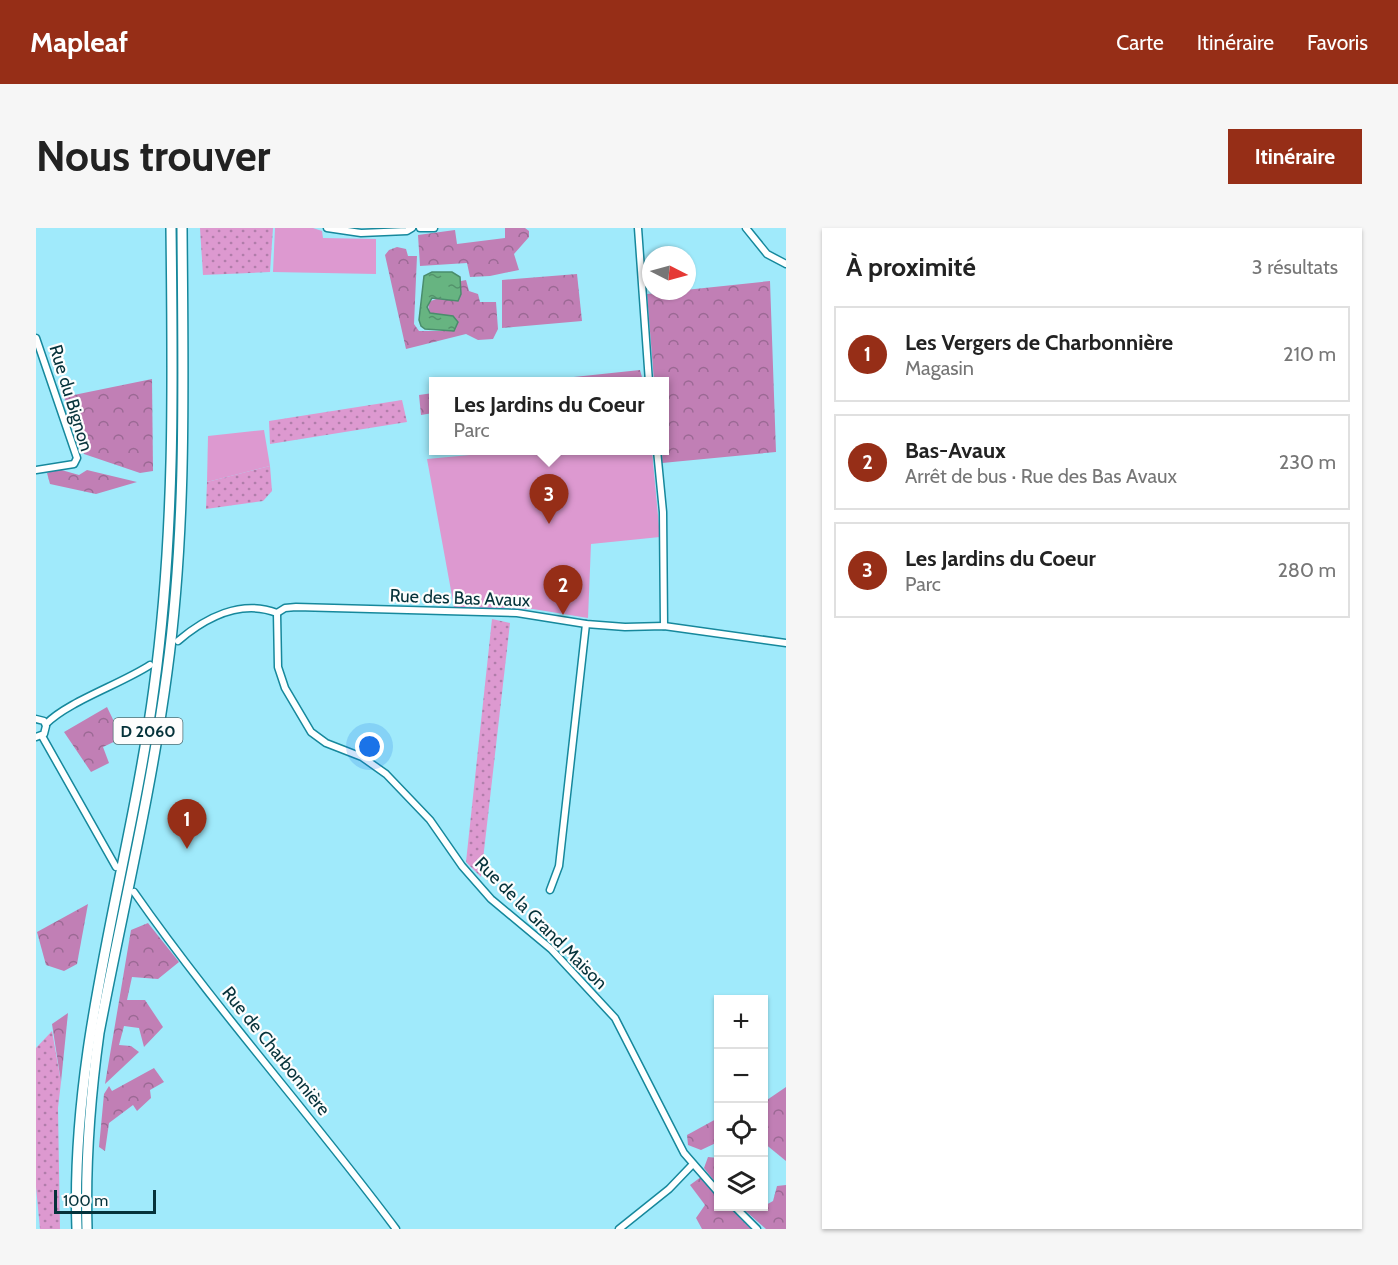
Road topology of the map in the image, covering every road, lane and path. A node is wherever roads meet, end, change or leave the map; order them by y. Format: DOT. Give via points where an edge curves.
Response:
graph roads {
  1 [pos="171,228"];
  2 [pos="182,228"];
  3 [pos="327,228"];
  4 [pos="412,228"];
  5 [pos="420,228"];
  6 [pos="434,228"];
  7 [pos="638,228"];
  8 [pos="746,228"];
  9 [pos="786,264"];
  10 [pos="36,338"];
  11 [pos="649,377"];
  12 [pos="657,455"];
  13 [pos="36,470"];
  14 [pos="277,612"];
  15 [pos="586,624"];
  16 [pos="664,626"];
  17 [pos="178,641"];
  18 [pos="786,643"];
  19 [pos="150,665"];
  20 [pos="36,719"];
  21 [pos="46,724"];
  22 [pos="39,736"];
  23 [pos="116,867"];
  24 [pos="550,890"];
  25 [pos="134,892"];
  26 [pos="693,1164"];
  27 [pos="714,1188"];
  28 [pos="739,1211"];
  29 [pos="77,1229"];
  30 [pos="87,1229"];
  31 [pos="396,1229"];
  32 [pos="619,1229"];
  33 [pos="757,1229"];
  1 -- 29 [label="highway, D 2060" via="172,475 163,618 145,751 90,1031 79,1116"];
  2 -- 30 [label="highway, D 2060" via="182,478 172,624 158,732 92,1079"];
  3 -- 4 [label="street" via="361,233"];
  5 -- 6 [label="street"];
  7 -- 11 [label="street"];
  8 -- 9 [label="street" via="767,254"];
  10 -- 13 [label="street, Rue du Bignon" via="77,458 74,464"];
  12 -- 16 [label="street" via="663,512"];
  14 -- 15 [label="street, Rue des Bas Avaux" via="296,607 517,613"];
  14 -- 17 [label="street, Rue des Bas Avaux" via="247,608 218,614"];
  14 -- 26 [label="street, Rue de la Grand Maison" via="278,667 303,721 319,739 362,757 386,774 430,820 491,899 550,949 615,1018 660,1111"];
  15 -- 16 [label="street, Rue des Bas Avaux"];
  15 -- 24 [label="street" via="559,866"];
  16 -- 18 [label="street, Rue des Bas Avaux"];
  19 -- 21 [label="street"];
  20 -- 21 [label="street"];
  21 -- 22 [label="street" via="45,732"];
  22 -- 23 [label="street"];
  25 -- 31 [label="street, Rue de Charbonnière" via="164,936"];
  26 -- 27 [label="street, Rue de la Grand Maison"];
  26 -- 32 [label="street"];
  28 -- 33 [label="street"];
}
